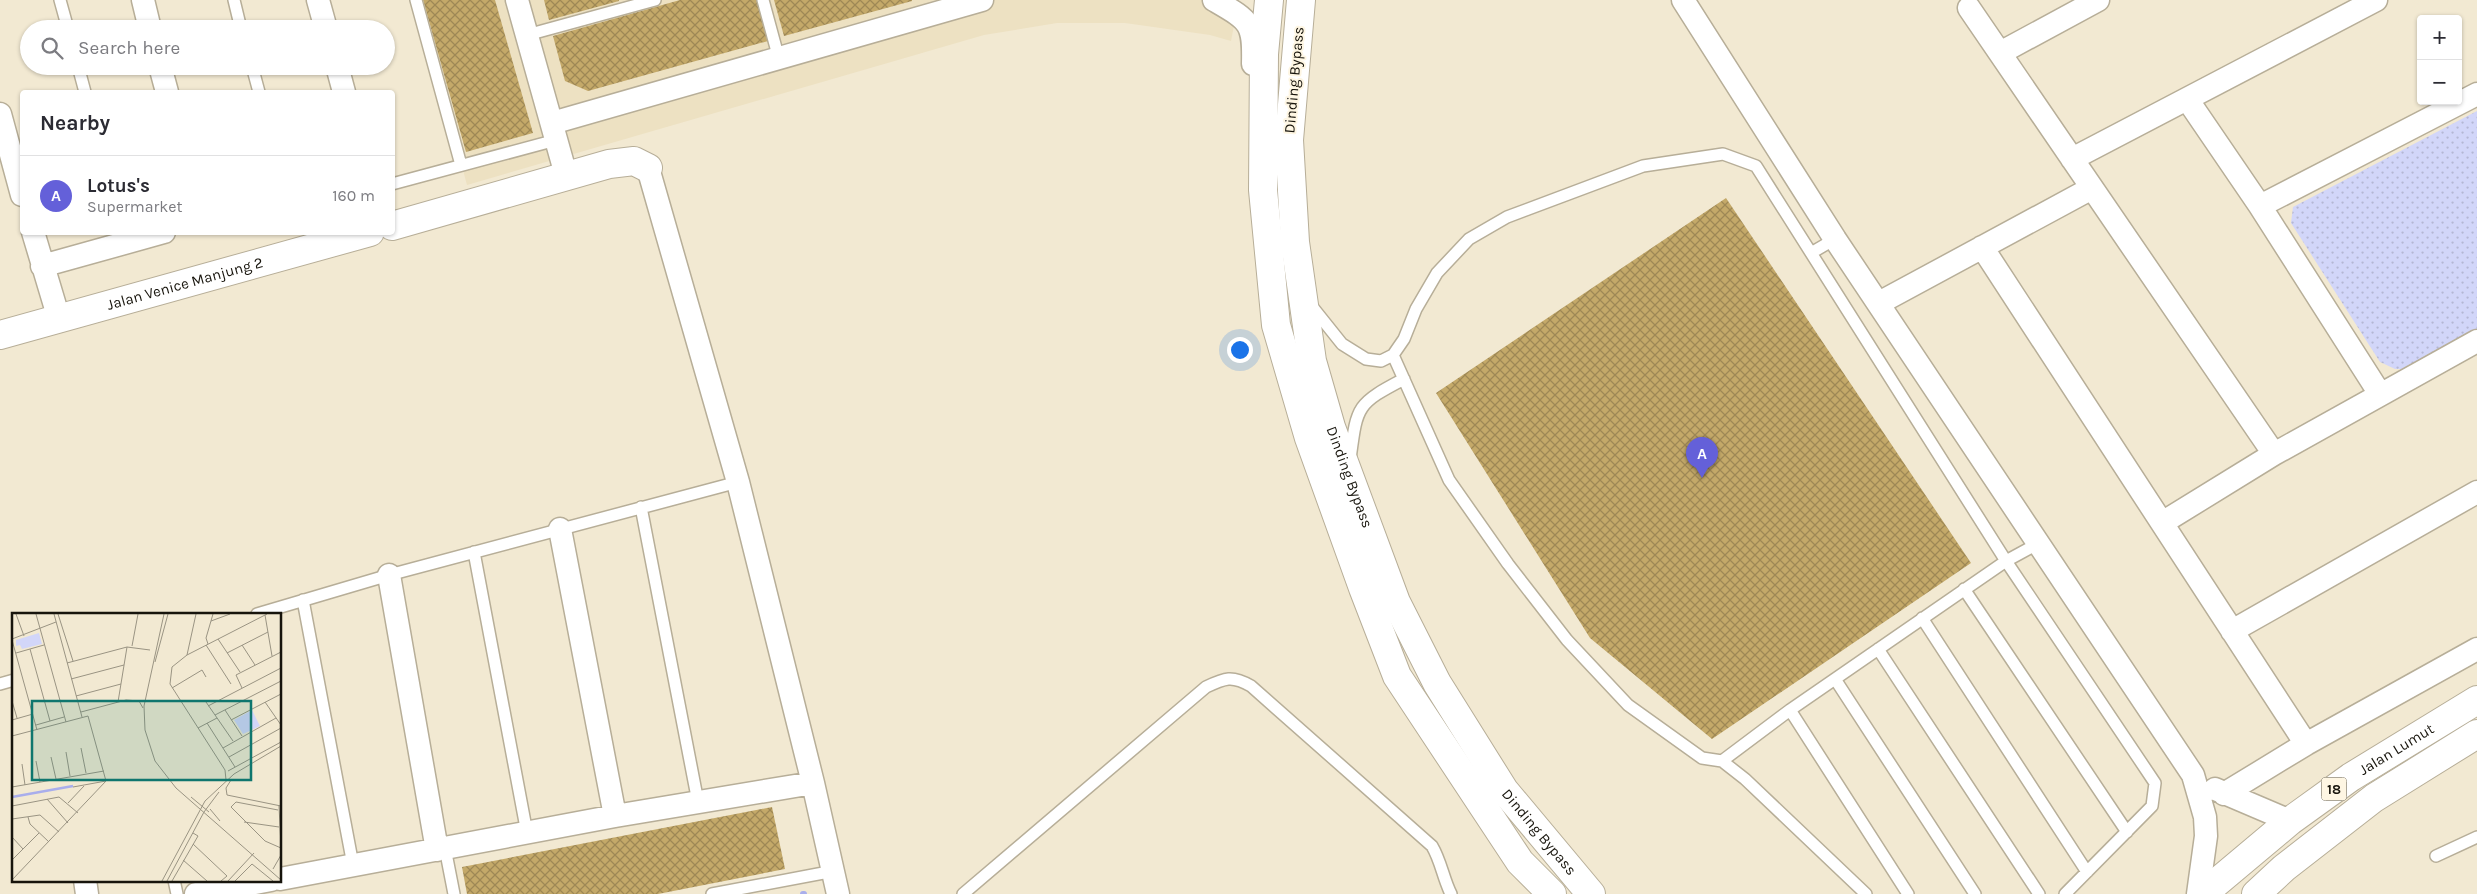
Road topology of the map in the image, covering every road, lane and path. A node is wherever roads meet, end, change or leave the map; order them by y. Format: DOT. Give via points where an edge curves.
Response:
graph roads {
  1 [pos="60,0"];
  2 [pos="143,0"];
  3 [pos="234,0"];
  4 [pos="318,0"];
  5 [pos="416,0"];
  6 [pos="517,0"];
  7 [pos="655,0"];
  8 [pos="763,0"];
  9 [pos="1214,0"];
  10 [pos="1269,0"];
  11 [pos="1301,0"];
  12 [pos="1682,0"];
  13 [pos="2098,0"];
  14 [pos="2376,0"];
  15 [pos="976,1"];
  16 [pos="1969,8"];
  17 [pos="66,20"];
  18 [pos="148,20"];
  19 [pos="239,20"];
  20 [pos="324,20"];
  21 [pos="527,35"];
  22 [pos="2000,53"];
  23 [pos="779,59"];
  24 [pos="80,75"];
  25 [pos="162,75"];
  26 [pos="254,75"];
  27 [pos="339,75"];
  28 [pos="84,90"];
  29 [pos="166,90"];
  30 [pos="258,90"];
  31 [pos="343,90"];
  32 [pos="2477,94"];
  33 [pos="2187,99"];
  34 [pos="0,114"];
  35 [pos="554,131"];
  36 [pos="4,147"];
  37 [pos="2072,159"];
  38 [pos="461,165"];
  39 [pos="648,168"];
  40 [pos="566,175"];
  41 [pos="395,183"];
  42 [pos="2092,188"];
  43 [pos="20,190"];
  44 [pos="1263,190"];
  45 [pos="2260,206"];
  46 [pos="395,225"];
  47 [pos="34,235"];
  48 [pos="144,235"];
  49 [pos="359,235"];
  50 [pos="125,238"];
  51 [pos="1835,239"];
  52 [pos="1982,247"];
  53 [pos="1811,253"];
  54 [pos="42,266"];
  55 [pos="1301,292"];
  56 [pos="1879,303"];
  57 [pos="59,319"];
  58 [pos="0,335"];
  59 [pos="2477,342"];
  60 [pos="1393,355"];
  61 [pos="1404,379"];
  62 [pos="2380,394"];
  63 [pos="2274,454"];
  64 [pos="1348,474"];
  65 [pos="738,482"];
  66 [pos="2477,492"];
  67 [pos="641,507"];
  68 [pos="2162,523"];
  69 [pos="560,529"];
  70 [pos="2039,543"];
  71 [pos="474,552"];
  72 [pos="2006,561"];
  73 [pos="389,575"];
  74 [pos="1964,589"];
  75 [pos="303,600"];
  76 [pos="260,613"];
  77 [pos="1922,618"];
  78 [pos="2232,631"];
  79 [pos="1878,649"];
  80 [pos="2477,649"];
  81 [pos="1835,679"];
  82 [pos="2477,700"];
  83 [pos="1790,710"];
  84 [pos="2477,734"];
  85 [pos="2306,744"];
  86 [pos="1722,761"];
  87 [pos="2193,775"];
  88 [pos="813,783"];
  89 [pos="2224,794"];
  90 [pos="698,802"];
  91 [pos="615,816"];
  92 [pos="2290,821"];
  93 [pos="2127,832"];
  94 [pos="527,833"];
  95 [pos="2477,837"];
  96 [pos="441,849"];
  97 [pos="2436,856"];
  98 [pos="353,865"];
  99 [pos="834,871"];
  100 [pos="2086,872"];
  101 [pos="281,879"];
  102 [pos="259,882"];
  103 [pos="196,894"];
  104 [pos="454,894"];
  105 [pos="712,894"];
  106 [pos="838,894"];
  107 [pos="963,894"];
  108 [pos="1451,894"];
  109 [pos="1552,894"];
  110 [pos="1591,894"];
  111 [pos="1866,894"];
  112 [pos="1908,894"];
  113 [pos="1975,894"];
  114 [pos="2039,894"];
  115 [pos="2065,894"];
  116 [pos="2198,894"];
  117 [pos="2202,894"];
  118 [pos="2256,894"];
  1 -- 17 [label="lane"];
  2 -- 18 [label="street"];
  3 -- 19 [label="lane"];
  4 -- 20 [label="street"];
  5 -- 38 [label="lane"];
  6 -- 21 [label="street"];
  7 -- 21 [label="lane"];
  8 -- 23 [label="lane"];
  9 -- 44 [label="street" via="1239,14 1252,29 1252,123"];
  10 -- 44 [label="main road, Dinding Bypass" via="1264,54"];
  11 -- 55 [label="main road, Dinding Bypass" via="1289,140"];
  12 -- 51 [label="street"];
  13 -- 22 [label="street"];
  14 -- 33 [label="street"];
  15 -- 23 [label="street"];
  16 -- 22 [label="street"];
  21 -- 35 [label="street"];
  22 -- 37 [label="street"];
  23 -- 35 [label="street"];
  24 -- 28 [label="lane"];
  25 -- 29 [label="street"];
  26 -- 30 [label="lane"];
  27 -- 31 [label="street"];
  32 -- 45 [label="street"];
  33 -- 37 [label="street"];
  33 -- 45 [label="street"];
  34 -- 36 [label="street"];
  35 -- 38 [label="lane"];
  35 -- 40 [label="street"];
  36 -- 43 [label="street"];
  37 -- 42 [label="street"];
  38 -- 41 [label="lane"];
  39 -- 40 [label="main road" via="634,161"];
  39 -- 65 [label="street"];
  40 -- 46 [label="main road"];
  42 -- 52 [label="street"];
  42 -- 63 [label="street"];
  44 -- 109 [label="main road, Dinding Bypass" via="1276,325 1309,438 1398,676 1520,862"];
  45 -- 62 [label="street"];
  47 -- 54 [label="street"];
  48 -- 50 [label="street"];
  49 -- 57 [label="main road, Jalan Venice Manjung 2"];
  50 -- 54 [label="street"];
  51 -- 53 [label="lane"];
  51 -- 56 [label="street"];
  52 -- 56 [label="street"];
  52 -- 68 [label="street"];
  53 -- 60 [label="lane" via="1756,166 1723,154 1643,166 1507,218 1469,239 1437,273"];
  53 -- 72 [label="lane"];
  54 -- 57 [label="street"];
  55 -- 60 [label="lane" via="1352,353 1381,361"];
  55 -- 64 [label="main road, Dinding Bypass" via="1312,361"];
  56 -- 70 [label="street"];
  57 -- 58 [label="main road, Jalan Venice Manjung 2"];
  59 -- 62 [label="street"];
  60 -- 61 [label="lane"];
  61 -- 64 [label="lane" via="1372,396 1360,408 1354,425"];
  61 -- 86 [label="lane" via="1449,480 1567,640 1628,705 1702,758"];
  62 -- 63 [label="street"];
  63 -- 68 [label="street"];
  64 -- 110 [label="main road, Dinding Bypass" via="1396,602 1437,683 1504,790"];
  65 -- 67 [label="lane"];
  65 -- 88 [label="street"];
  66 -- 78 [label="street"];
  67 -- 69 [label="lane"];
  67 -- 90 [label="lane"];
  68 -- 78 [label="street"];
  69 -- 71 [label="lane"];
  69 -- 91 [label="street"];
  70 -- 72 [label="lane"];
  70 -- 87 [label="street"];
  71 -- 73 [label="lane"];
  71 -- 94 [label="lane"];
  72 -- 74 [label="lane"];
  72 -- 93 [label="lane" via="2155,783 2152,806"];
  73 -- 75 [label="lane"];
  73 -- 96 [label="street"];
  74 -- 77 [label="lane"];
  74 -- 93 [label="lane"];
  75 -- 76 [label="lane"];
  75 -- 98 [label="lane"];
  77 -- 79 [label="lane"];
  77 -- 100 [label="lane"];
  78 -- 85 [label="street"];
  79 -- 81 [label="lane"];
  79 -- 114 [label="lane"];
  80 -- 85 [label="street"];
  81 -- 83 [label="lane"];
  81 -- 113 [label="lane"];
  82 -- 92 [label="main road, Jalan Lumut / 18" via="2351,777"];
  83 -- 86 [label="lane"];
  83 -- 112 [label="lane"];
  84 -- 118 [label="main road, Jalan Lumut / 18" via="2374,798"];
  85 -- 89 [label="street"];
  86 -- 111 [label="lane"];
  87 -- 89 [label="street"];
  87 -- 116 [label="street" via="2205,817 2206,836"];
  88 -- 90 [label="street"];
  88 -- 99 [label="street"];
  89 -- 92 [label="street"];
  90 -- 91 [label="street"];
  91 -- 94 [label="street"];
  92 -- 117 [label="main road, Jalan Lumut / 18"];
  93 -- 100 [label="lane"];
  94 -- 96 [label="street"];
  95 -- 97 [label="lane"];
  96 -- 98 [label="street"];
  96 -- 104 [label="lane"];
  98 -- 101 [label="street"];
  99 -- 105 [label="lane"];
  99 -- 106 [label="street"];
  100 -- 115 [label="lane"];
  102 -- 103 [label="street"];
  107 -- 108 [label="lane" via="1206,687 1223,679 1238,678 1432,846"];
}
